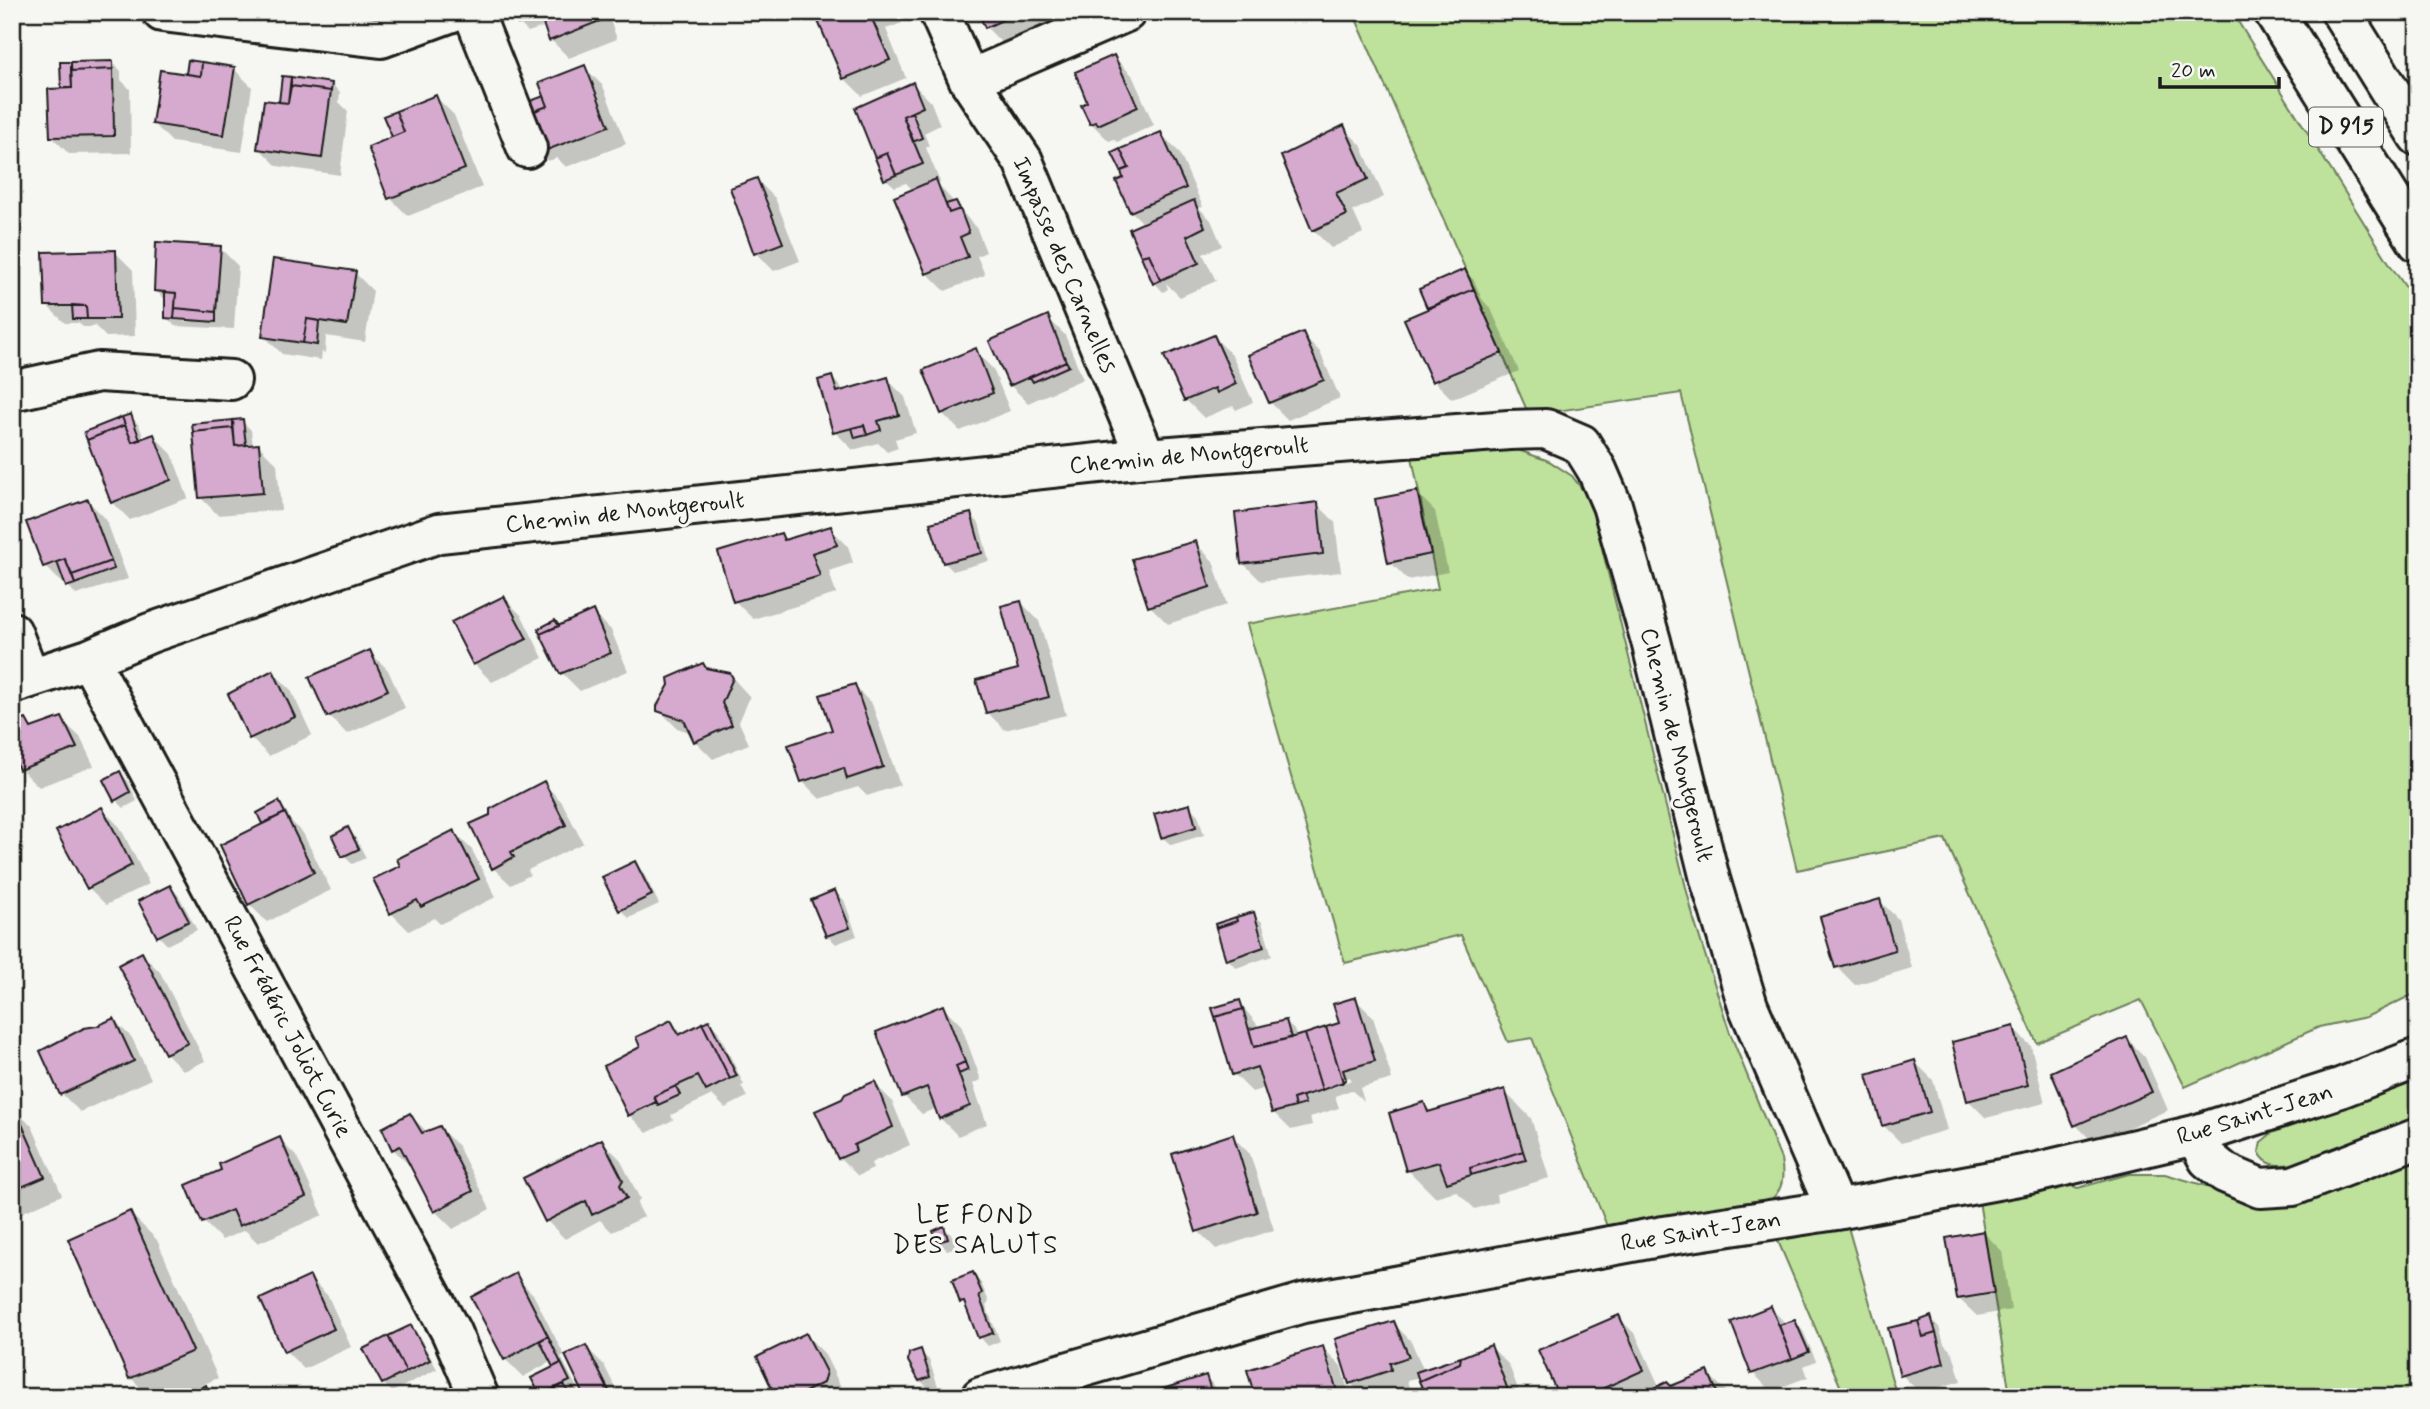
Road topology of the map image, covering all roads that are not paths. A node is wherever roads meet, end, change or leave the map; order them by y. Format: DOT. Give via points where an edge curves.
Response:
graph roads {
  1 [pos="162,12"];
  2 [pos="452,12"];
  3 [pos="473,12"];
  4 [pos="939,12"];
  5 [pos="1126,12"];
  6 [pos="2274,12"];
  7 [pos="2341,12"];
  8 [pos="969,80"];
  9 [pos="2418,136"];
  10 [pos="527,148"];
  11 [pos="2418,242"];
  12 [pos="231,380"];
  13 [pos="12,390"];
  14 [pos="1146,458"];
  15 [pos="12,632"];
  16 [pos="89,659"];
  17 [pos="21,681"];
  18 [pos="2418,1058"];
  19 [pos="2195,1135"];
  20 [pos="2418,1138"];
  21 [pos="1836,1210"];
  22 [pos="1065,1385"];
  23 [pos="480,1397"];
  24 [pos="981,1397"];
  1 -- 2 [label="street" via="381,38"];
  3 -- 10 [label="street"];
  4 -- 8 [label="street, Impasse des Carnelles"];
  5 -- 8 [label="street"];
  6 -- 11 [label="street, D 915"];
  7 -- 9 [label="street, D 915"];
  8 -- 14 [label="street, Impasse des Carnelles" via="1023,161"];
  12 -- 13 [label="street" via="99,372"];
  14 -- 16 [label="street, Chemin de Montgeroult" via="439,533 150,633"];
  14 -- 21 [label="street, Chemin de Montgeroult" via="1510,430 1546,429 1581,444 1612,505 1748,1006"];
  15 -- 17 [label="street"];
  16 -- 17 [label="street, Chemin de Montgeroult"];
  16 -- 23 [label="street, Rue Frédéric Joliot Curie" via="445,1320"];
  18 -- 19 [label="street, Rue Saint-Jean"];
  19 -- 20 [label="street" via="2208,1159 2225,1173 2260,1188 2293,1186"];
  19 -- 21 [label="street, Rue Saint-Jean" via="2034,1173"];
  21 -- 22 [label="street, Rue Saint-Jean" via="1664,1236 1303,1303"];
  22 -- 24 [label="street, Rue Saint-Jean"];
}
